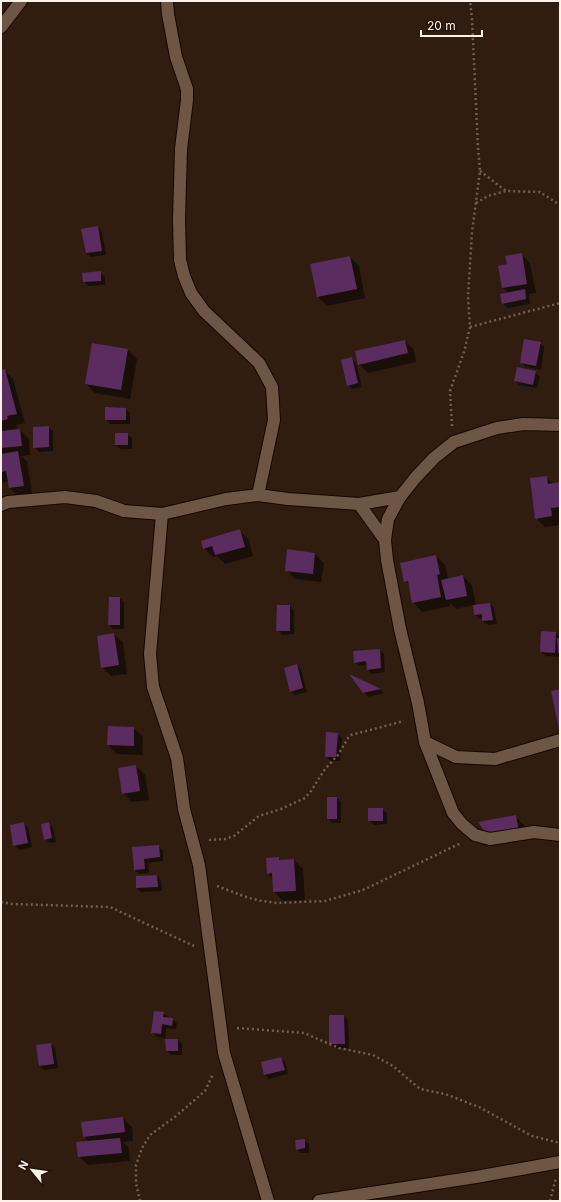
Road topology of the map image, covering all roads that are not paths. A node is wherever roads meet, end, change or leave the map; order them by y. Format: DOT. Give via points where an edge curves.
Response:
graph roads {
  1 [pos="21,1"];
  2 [pos="167,1"];
  3 [pos="1,27"];
  4 [pos="560,424"];
  5 [pos="258,495"];
  6 [pos="400,497"];
  7 [pos="359,504"];
  8 [pos="1,505"];
  9 [pos="162,514"];
  10 [pos="385,540"];
  11 [pos="560,740"];
  12 [pos="425,742"];
  13 [pos="560,835"];
  14 [pos="559,1167"];
  15 [pos="268,1201"];
  16 [pos="319,1201"];
  1 -- 3 [label="street"];
  2 -- 5 [label="street" via="176,57 187,89 181,150 180,260 191,293 204,311 259,363 272,387 274,420"];
  4 -- 6 [label="street" via="523,424 497,428 454,442 434,458"];
  5 -- 7 [label="street"];
  5 -- 9 [label="street" via="226,499"];
  6 -- 7 [label="street"];
  6 -- 10 [label="street" via="388,519"];
  7 -- 10 [label="street"];
  8 -- 9 [label="street" via="8,502 65,497 96,501 124,511"];
  9 -- 15 [label="street" via="150,654 153,687 177,758 184,809 202,880 224,1053"];
  10 -- 12 [label="street" via="400,629"];
  11 -- 12 [label="street" via="495,759 456,757"];
  12 -- 13 [label="street" via="453,813 475,835 490,839 534,832"];
  14 -- 16 [label="street"];
}
